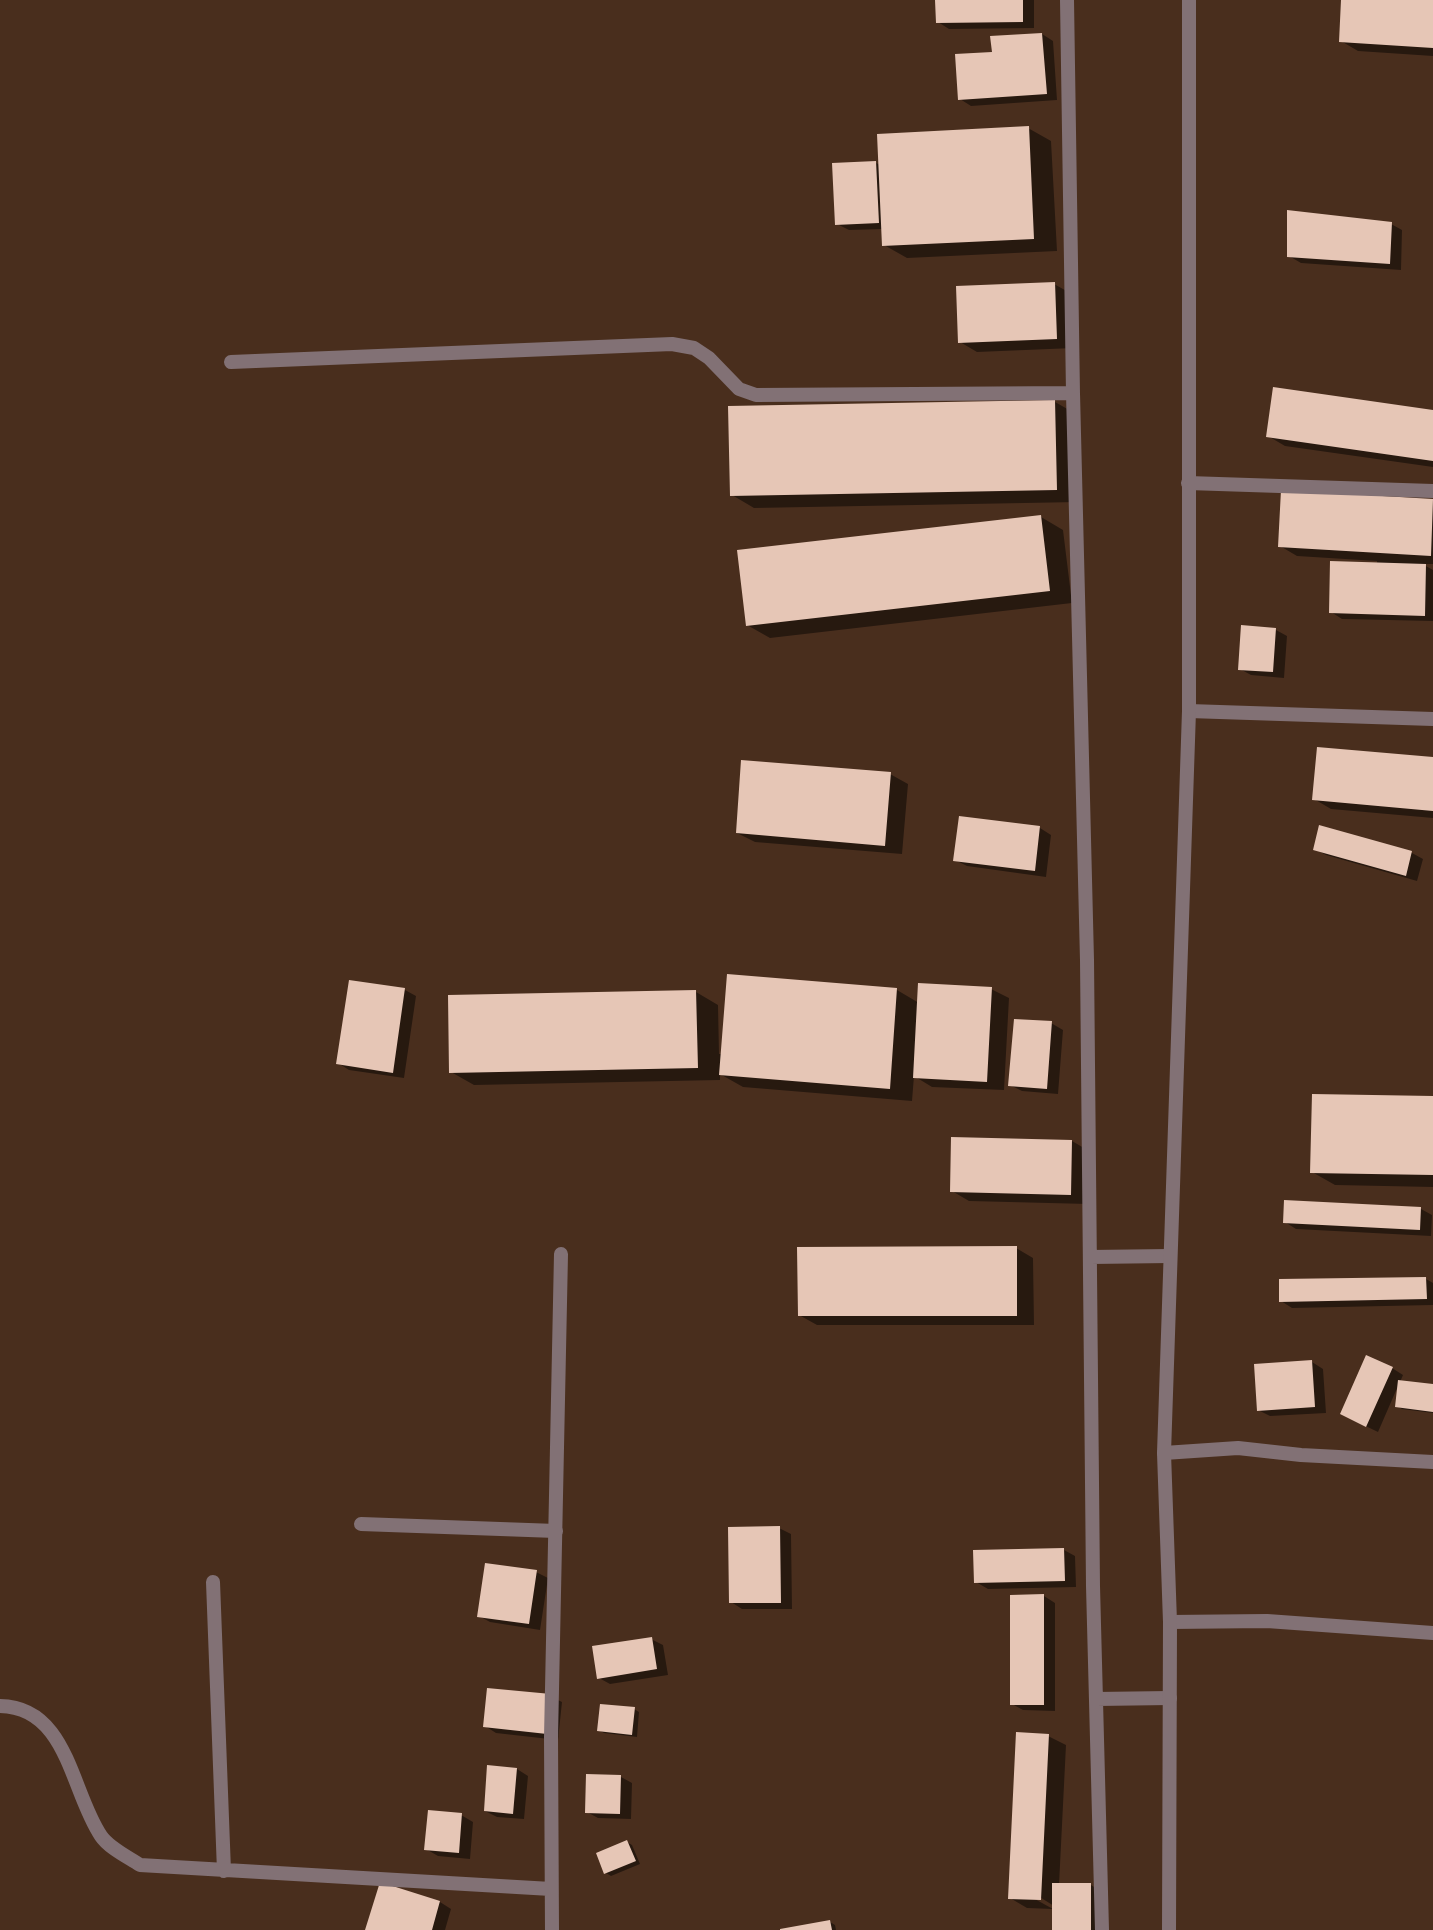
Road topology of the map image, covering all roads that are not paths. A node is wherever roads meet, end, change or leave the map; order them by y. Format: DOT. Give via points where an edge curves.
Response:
graph roads {
  1 [pos="1067,0"];
  2 [pos="1189,0"];
  3 [pos="232,362"];
  4 [pos="1073,393"];
  5 [pos="1188,483"];
  6 [pos="1433,491"];
  7 [pos="1189,711"];
  8 [pos="1433,719"];
  9 [pos="561,1254"];
  10 [pos="1090,1256"];
  11 [pos="1170,1256"];
  12 [pos="1164,1453"];
  13 [pos="1433,1462"];
  14 [pos="361,1524"];
  15 [pos="556,1531"];
  16 [pos="213,1582"];
  17 [pos="1170,1622"];
  18 [pos="1433,1633"];
  19 [pos="1170,1698"];
  20 [pos="1096,1699"];
  21 [pos="0,1706"];
  22 [pos="224,1871"];
  23 [pos="551,1889"];
  24 [pos="552,1930"];
  25 [pos="1102,1930"];
  26 [pos="1169,1930"];
  1 -- 4 [label="street"];
  2 -- 5 [label="street"];
  3 -- 4 [label="street" via="672,344 694,348 739,389 756,395"];
  4 -- 10 [label="street"];
  5 -- 6 [label="street"];
  5 -- 7 [label="street"];
  7 -- 8 [label="street"];
  7 -- 11 [label="street"];
  9 -- 15 [label="street"];
  10 -- 11 [label="street"];
  10 -- 20 [label="street"];
  11 -- 12 [label="street"];
  12 -- 13 [label="street" via="1238,1448"];
  12 -- 17 [label="street"];
  14 -- 15 [label="street"];
  15 -- 23 [label="street"];
  16 -- 22 [label="street"];
  17 -- 18 [label="street" via="1267,1621"];
  17 -- 19 [label="street"];
  19 -- 20 [label="street"];
  19 -- 26 [label="street"];
  20 -- 25 [label="street"];
  21 -- 22 [label="street" via="14,1706 41,1720 62,1747 103,1839 140,1865"];
  22 -- 23 [label="street"];
  23 -- 24 [label="street"];
}
